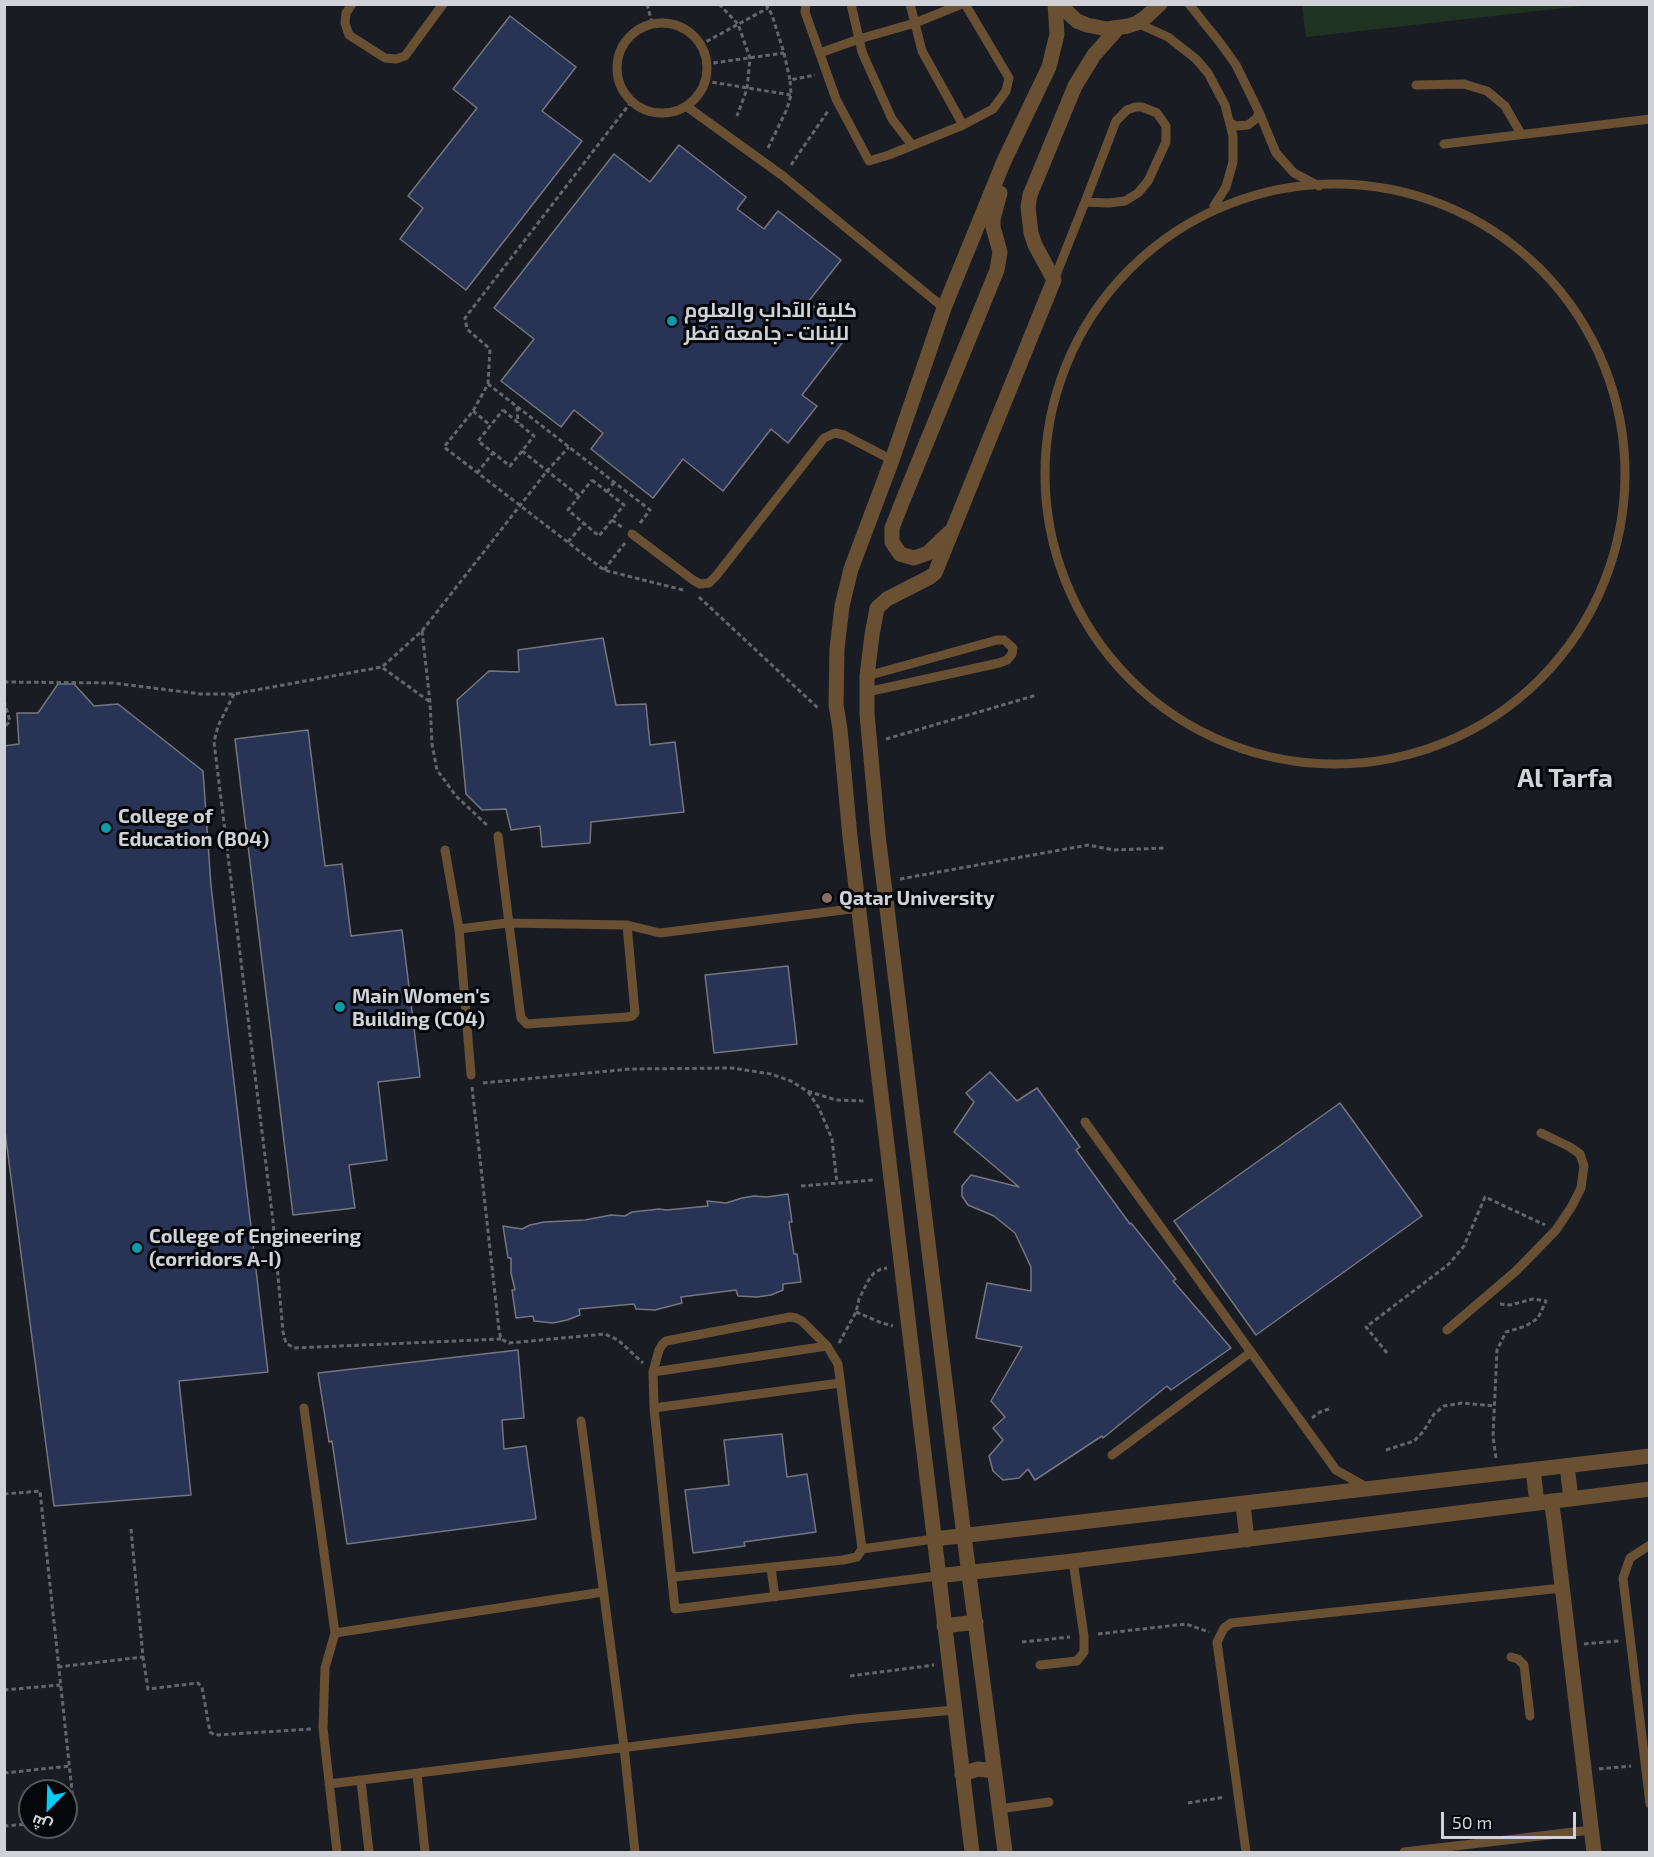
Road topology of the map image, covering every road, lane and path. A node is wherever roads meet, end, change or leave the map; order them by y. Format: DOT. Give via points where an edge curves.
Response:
graph roads {
  1 [pos="352,4"];
  2 [pos="442,4"];
  3 [pos="647,4"];
  4 [pos="719,4"];
  5 [pos="806,4"];
  6 [pos="851,4"];
  7 [pos="910,4"];
  8 [pos="964,4"];
  9 [pos="1057,4"];
  10 [pos="1160,4"];
  11 [pos="1190,4"];
  12 [pos="767,6"];
  13 [pos="652,23"];
  14 [pos="915,23"];
  15 [pos="1137,23"];
  16 [pos="738,24"];
  17 [pos="1118,28"];
  18 [pos="859,39"];
  19 [pos="700,45"];
  20 [pos="784,53"];
  21 [pos="820,53"];
  22 [pos="750,58"];
  23 [pos="706,64"];
  24 [pos="826,72"];
  25 [pos="790,80"];
  26 [pos="705,81"];
  27 [pos="1416,85"];
  28 [pos="747,88"];
  29 [pos="791,95"];
  30 [pos="836,99"];
  31 [pos="631,102"];
  32 [pos="686,106"];
  33 [pos="1259,112"];
  34 [pos="737,116"];
  35 [pos="1650,119"];
  36 [pos="1230,123"];
  37 [pos="963,125"];
  38 [pos="1521,134"];
  39 [pos="1444,144"];
  40 [pos="912,145"];
  41 [pos="760,160"];
  42 [pos="1004,161"];
  43 [pos="783,176"];
  44 [pos="1322,187"];
  45 [pos="1085,202"];
  46 [pos="1212,209"];
  47 [pos="1054,280"];
  48 [pos="944,308"];
  49 [pos="488,384"];
  50 [pos="517,407"];
  51 [pos="473,411"];
  52 [pos="518,423"];
  53 [pos="490,425"];
  54 [pos="569,447"];
  55 [pos="522,451"];
  56 [pos="493,453"];
  57 [pos="892,460"];
  58 [pos="547,471"];
  59 [pos="477,473"];
  60 [pos="615,481"];
  61 [pos="607,492"];
  62 [pos="579,496"];
  63 [pos="520,506"];
  64 [pos="584,523"];
  65 [pos="953,529"];
  66 [pos="633,534"];
  67 [pos="568,542"];
  68 [pos="604,570"];
  69 [pos="684,590"];
  70 [pos="695,593"];
  71 [pos="422,631"];
  72 [pos="382,667"];
  73 [pos="867,676"];
  74 [pos="4,682"];
  75 [pos="867,692"];
  76 [pos="234,694"];
  77 [pos="1037,695"];
  78 [pos="4,701"];
  79 [pos="430,702"];
  80 [pos="4,728"];
  81 [pos="840,729"];
  82 [pos="870,743"];
  83 [pos="878,835"];
  84 [pos="498,836"];
  85 [pos="850,837"];
  86 [pos="1165,848"];
  87 [pos="445,850"];
  88 [pos="884,882"];
  89 [pos="860,908"];
  90 [pos="507,923"];
  91 [pos="627,925"];
  92 [pos="459,929"];
  93 [pos="472,1079"];
  94 [pos="807,1091"];
  95 [pos="882,1101"];
  96 [pos="1085,1122"];
  97 [pos="1541,1133"];
  98 [pos="891,1179"];
  99 [pos="837,1183"];
  100 [pos="801,1186"];
  101 [pos="1556,1230"];
  102 [pos="901,1267"];
  103 [pos="1479,1304"];
  104 [pos="856,1312"];
  105 [pos="908,1323"];
  106 [pos="1447,1330"];
  107 [pos="501,1339"];
  108 [pos="827,1346"];
  109 [pos="1251,1352"];
  110 [pos="1388,1353"];
  111 [pos="833,1354"];
  112 [pos="653,1372"];
  113 [pos="840,1383"];
  114 [pos="1495,1406"];
  115 [pos="304,1408"];
  116 [pos="654,1408"];
  117 [pos="581,1421"];
  118 [pos="1386,1450"];
  119 [pos="1112,1455"];
  120 [pos="1650,1456"];
  121 [pos="1567,1466"];
  122 [pos="1533,1470"];
  123 [pos="1499,1474"];
  124 [pos="1370,1489"];
  125 [pos="1650,1489"];
  126 [pos="4,1494"];
  127 [pos="1571,1499"];
  128 [pos="1544,1502"];
  129 [pos="1243,1504"];
  130 [pos="132,1529"];
  131 [pos="964,1536"];
  132 [pos="934,1539"];
  133 [pos="1247,1540"];
  134 [pos="1650,1545"];
  135 [pos="862,1549"];
  136 [pos="1073,1561"];
  137 [pos="771,1568"];
  138 [pos="970,1573"];
  139 [pos="938,1576"];
  140 [pos="672,1577"];
  141 [pos="1562,1588"];
  142 [pos="603,1592"];
  143 [pos="776,1597"];
  144 [pos="976,1622"];
  145 [pos="944,1626"];
  146 [pos="335,1633"];
  147 [pos="1220,1635"];
  148 [pos="1084,1636"];
  149 [pos="1630,1640"];
  150 [pos="1022,1642"];
  151 [pos="1569,1645"];
  152 [pos="143,1657"];
  153 [pos="1511,1657"];
  154 [pos="948,1664"];
  155 [pos="1040,1665"];
  156 [pos="58,1667"];
  157 [pos="850,1676"];
  158 [pos="60,1685"];
  159 [pos="4,1690"];
  160 [pos="954,1710"];
  161 [pos="1530,1716"];
  162 [pos="323,1728"];
  163 [pos="624,1747"];
  164 [pos="1645,1765"];
  165 [pos="70,1766"];
  166 [pos="1584,1770"];
  167 [pos="994,1771"];
  168 [pos="4,1773"];
  169 [pos="417,1774"];
  170 [pos="962,1774"];
  171 [pos="71,1779"];
  172 [pos="361,1781"];
  173 [pos="329,1784"];
  174 [pos="1239,1794"];
  175 [pos="1049,1802"];
  176 [pos="1188,1803"];
  177 [pos="1650,1804"];
  178 [pos="999,1809"];
  179 [pos="1591,1830"];
  180 [pos="337,1852"];
  181 [pos="369,1852"];
  182 [pos="425,1852"];
  183 [pos="635,1852"];
  184 [pos="972,1852"];
  185 [pos="1005,1852"];
  186 [pos="1246,1852"];
  187 [pos="1404,1852"];
  188 [pos="1594,1852"];
  1 -- 2 [label="lane" via="346,13 349,34 385,58 396,59 405,56"];
  3 -- 13 [label="path"];
  4 -- 16 [label="path"];
  5 -- 21 [label="lane" via="805,12"];
  6 -- 18 [label="lane"];
  7 -- 14 [label="lane"];
  8 -- 14 [label="lane"];
  8 -- 37 [label="lane" via="1009,78 1006,91 993,109"];
  9 -- 17 [label="street" via="1087,25"];
  9 -- 42 [label="street" via="1057,34 1049,67"];
  10 -- 15 [label="street"];
  11 -- 33 [label="lane" via="1231,58"];
  12 -- 16 [label="path"];
  12 -- 20 [label="path"];
  13 -- 19 [label="lane" via="680,26"];
  13 -- 31 [label="lane" via="629,36 618,55 617,76"];
  14 -- 18 [label="lane"];
  14 -- 37 [label="lane" via="922,51"];
  15 -- 17 [label="street"];
  15 -- 36 [label="lane" via="1168,37 1196,59 1218,89"];
  16 -- 19 [label="path"];
  16 -- 22 [label="path"];
  17 -- 47 [label="street" via="1094,55 1075,86 1030,195 1031,233"];
  18 -- 21 [label="lane"];
  18 -- 40 [label="lane" via="892,119"];
  19 -- 23 [label="lane"];
  20 -- 22 [label="path"];
  20 -- 25 [label="path"];
  21 -- 24 [label="lane"];
  22 -- 23 [label="path"];
  22 -- 28 [label="path"];
  23 -- 26 [label="lane"];
  24 -- 25 [label="path"];
  24 -- 30 [label="lane"];
  25 -- 29 [label="path"];
  26 -- 28 [label="path"];
  26 -- 32 [label="lane"];
  27 -- 38 [label="lane" via="1464,84 1487,91 1505,106"];
  28 -- 29 [label="path"];
  28 -- 34 [label="path"];
  29 -- 41 [label="path"];
  30 -- 40 [label="lane" via="869,160"];
  30 -- 43 [label="path"];
  31 -- 32 [label="lane" via="654,112"];
  31 -- 49 [label="path" via="465,318 467,329 490,349"];
  32 -- 41 [label="lane"];
  33 -- 36 [label="lane" via="1248,125"];
  33 -- 44 [label="lane" via="1284,164 1302,179"];
  35 -- 38 [label="lane"];
  36 -- 46 [label="lane" via="1233,162 1226,187"];
  37 -- 40 [label="lane"];
  38 -- 39 [label="lane"];
  41 -- 43 [label="lane"];
  42 -- 48 [label="street"];
  42 -- 65 [label="street" via="1004,182 993,219 1000,252 997,270 892,528 892,542 907,557 921,557"];
  43 -- 48 [label="lane"];
  44 -- 46 [label="lane" via="1248,194"];
  44 -- 46 [label="lane" via="1372,187 1428,200 1480,224 1526,256 1565,298 1595,346 1616,399 1622,427 1626,483 1619,539 1601,593 1573,642 1536,685 1491,719 1441,745 1386,760 1329,764 1275,758 1222,741 1190,724 1152,699 1112,660 1081,615 1059,564 1047,511 1045,456 1053,402 1072,350 1100,303 1136,262"];
  45 -- 45 [label="lane" via="1116,121 1127,110 1142,107 1157,112 1166,126 1166,142 1144,187 1125,201"];
  45 -- 47 [label="lane"];
  47 -- 65 [label="street"];
  48 -- 57 [label="street"];
  49 -- 50 [label="path"];
  49 -- 51 [label="path"];
  50 -- 52 [label="path"];
  50 -- 54 [label="path"];
  51 -- 53 [label="path"];
  51 -- 59 [label="path" via="444,447"];
  52 -- 53 [label="path" via="502,410"];
  52 -- 55 [label="path" via="534,436"];
  53 -- 56 [label="path" via="478,441"];
  54 -- 58 [label="path"];
  54 -- 60 [label="path"];
  55 -- 56 [label="path" via="510,466"];
  55 -- 58 [label="path"];
  56 -- 59 [label="path"];
  57 -- 66 [label="lane" via="844,435 835,433 824,438 709,582 700,584 693,580"];
  57 -- 81 [label="street" via="851,569 842,606 836,705"];
  58 -- 62 [label="path"];
  58 -- 63 [label="path"];
  59 -- 63 [label="path"];
  60 -- 61 [label="path"];
  60 -- 66 [label="path" via="650,510"];
  61 -- 62 [label="path" via="592,480"];
  61 -- 64 [label="path" via="624,505 599,536"];
  62 -- 64 [label="path" via="568,510"];
  63 -- 67 [label="path"];
  63 -- 71 [label="path"];
  64 -- 67 [label="path"];
  65 -- 73 [label="street" via="935,573 877,608"];
  66 -- 68 [label="path"];
  67 -- 68 [label="path"];
  68 -- 69 [label="path"];
  70 -- 81 [label="path"];
  71 -- 72 [label="path"];
  71 -- 79 [label="path"];
  72 -- 76 [label="path"];
  72 -- 79 [label="path"];
  73 -- 75 [label="street"];
  73 -- 75 [label="lane" via="997,640 1004,640 1013,648 1007,660 999,663"];
  74 -- 76 [label="path" via="113,683"];
  75 -- 82 [label="street"];
  76 -- 107 [label="path" via="214,742 286,1343 294,1348"];
  77 -- 82 [label="path"];
  78 -- 80 [label="path" via="10,720"];
  79 -- 84 [label="path" via="437,770 456,796"];
  81 -- 85 [label="street"];
  82 -- 83 [label="street"];
  83 -- 85 [label="street"];
  83 -- 88 [label="street"];
  84 -- 90 [label="lane"];
  85 -- 89 [label="street"];
  86 -- 88 [label="path" via="1114,850 1088,845"];
  87 -- 92 [label="lane"];
  88 -- 131 [label="street"];
  89 -- 91 [label="lane" via="660,933"];
  89 -- 95 [label="street"];
  90 -- 91 [label="lane"];
  90 -- 91 [label="lane" via="521,1018 527,1024 632,1016 635,1013"];
  90 -- 92 [label="lane"];
  92 -- 93 [label="lane"];
  93 -- 94 [label="path" via="630,1069 732,1068 771,1074"];
  93 -- 107 [label="path"];
  94 -- 95 [label="path" via="836,1100"];
  94 -- 99 [label="path" via="832,1139"];
  95 -- 98 [label="street"];
  96 -- 109 [label="lane"];
  97 -- 101 [label="lane" via="1570,1146 1580,1154 1584,1166 1581,1188"];
  98 -- 99 [label="path"];
  98 -- 102 [label="street"];
  99 -- 100 [label="path"];
  101 -- 103 [label="lane"];
  101 -- 110 [label="path" via="1485,1197 1464,1246 1449,1264 1366,1327"];
  102 -- 104 [label="path" via="874,1273"];
  102 -- 105 [label="street"];
  103 -- 106 [label="lane"];
  103 -- 114 [label="path" via="1545,1301 1538,1318 1506,1332 1497,1350"];
  104 -- 105 [label="path" via="891,1326"];
  104 -- 111 [label="path"];
  105 -- 132 [label="street"];
  107 -- 112 [label="path" via="509,1343 604,1334 618,1340"];
  108 -- 111 [label="lane"];
  108 -- 112 [label="lane"];
  108 -- 112 [label="lane" via="802,1321 790,1317 666,1341"];
  109 -- 119 [label="lane"];
  109 -- 124 [label="lane" via="1336,1470"];
  111 -- 113 [label="lane"];
  112 -- 116 [label="lane"];
  113 -- 116 [label="lane"];
  113 -- 135 [label="lane"];
  114 -- 118 [label="path" via="1444,1406 1414,1441"];
  114 -- 123 [label="path" via="1493,1437"];
  115 -- 146 [label="lane"];
  116 -- 140 [label="lane"];
  117 -- 142 [label="lane"];
  120 -- 121 [label="street"];
  121 -- 122 [label="street"];
  121 -- 127 [label="street"];
  122 -- 123 [label="street"];
  122 -- 128 [label="street"];
  123 -- 124 [label="street"];
  124 -- 129 [label="street"];
  125 -- 127 [label="street"];
  126 -- 156 [label="path" via="40,1491"];
  127 -- 128 [label="street"];
  128 -- 133 [label="street"];
  128 -- 141 [label="street"];
  129 -- 131 [label="street"];
  129 -- 133 [label="street"];
  130 -- 152 [label="path"];
  131 -- 132 [label="street"];
  131 -- 138 [label="street"];
  132 -- 135 [label="lane"];
  132 -- 139 [label="street"];
  133 -- 136 [label="street"];
  134 -- 149 [label="lane" via="1630,1558 1623,1578"];
  135 -- 137 [label="lane" via="857,1557"];
  136 -- 138 [label="street"];
  136 -- 148 [label="lane"];
  137 -- 140 [label="lane"];
  137 -- 143 [label="lane"];
  138 -- 139 [label="street"];
  138 -- 144 [label="street"];
  139 -- 143 [label="lane"];
  139 -- 145 [label="street"];
  140 -- 143 [label="lane" via="675,1609"];
  141 -- 147 [label="lane" via="1231,1623"];
  141 -- 151 [label="street"];
  142 -- 146 [label="lane"];
  142 -- 163 [label="lane"];
  144 -- 145 [label="street"];
  144 -- 167 [label="street"];
  145 -- 154 [label="street"];
  146 -- 162 [label="lane" via="325,1668"];
  147 -- 148 [label="path" via="1186,1624"];
  147 -- 174 [label="lane" via="1217,1642"];
  148 -- 150 [label="path"];
  148 -- 155 [label="lane" via="1084,1652 1077,1661"];
  149 -- 151 [label="path"];
  149 -- 164 [label="lane"];
  151 -- 166 [label="street"];
  152 -- 156 [label="path"];
  152 -- 162 [label="path" via="148,1689 198,1683 202,1687 210,1732 215,1735"];
  153 -- 161 [label="lane" via="1524,1665"];
  154 -- 157 [label="path"];
  154 -- 160 [label="street"];
  156 -- 158 [label="path"];
  158 -- 159 [label="path"];
  158 -- 165 [label="path"];
  160 -- 163 [label="lane"];
  160 -- 170 [label="street"];
  162 -- 173 [label="lane"];
  163 -- 169 [label="lane"];
  163 -- 183 [label="lane"];
  164 -- 166 [label="path"];
  164 -- 177 [label="lane"];
  165 -- 168 [label="path"];
  165 -- 171 [label="path"];
  166 -- 179 [label="street"];
  167 -- 170 [label="street" via="978,1769"];
  167 -- 178 [label="street"];
  169 -- 172 [label="lane"];
  169 -- 182 [label="lane"];
  170 -- 184 [label="street"];
  172 -- 173 [label="lane"];
  172 -- 181 [label="lane"];
  173 -- 180 [label="lane"];
  174 -- 176 [label="path"];
  174 -- 186 [label="lane"];
  175 -- 178 [label="lane"];
  178 -- 185 [label="street"];
  179 -- 187 [label="lane"];
  179 -- 188 [label="street"];
}
